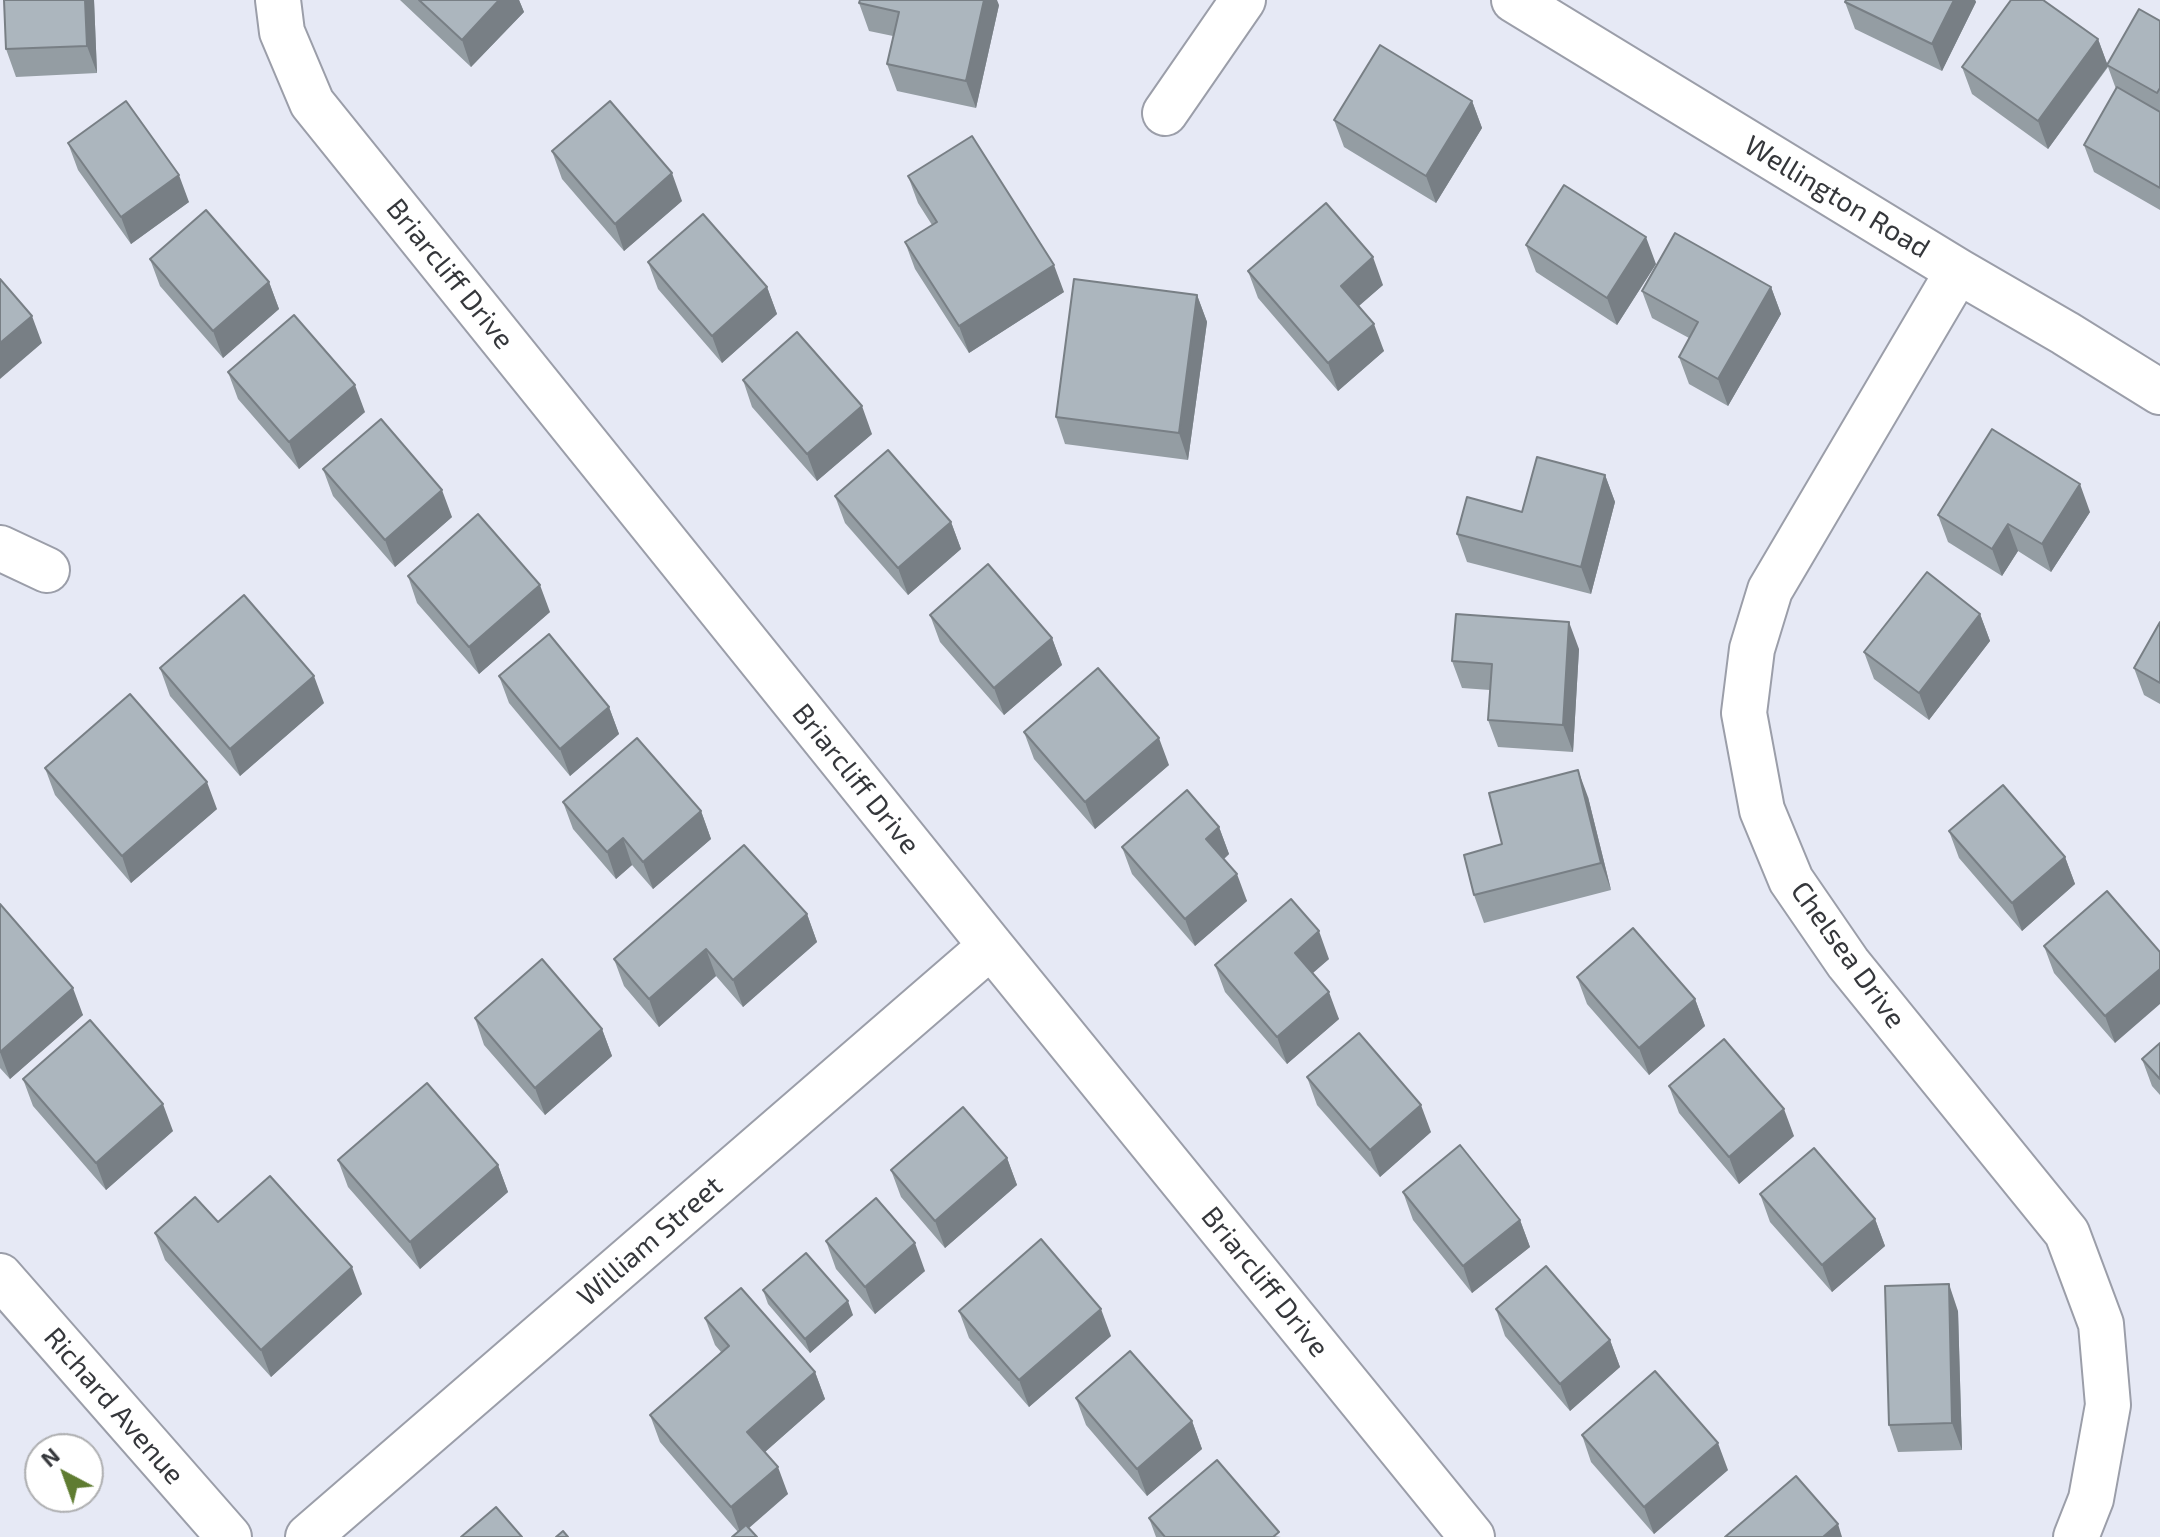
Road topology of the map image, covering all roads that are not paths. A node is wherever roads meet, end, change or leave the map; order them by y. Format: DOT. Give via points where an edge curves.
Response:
graph roads {
  1 [pos="278,0"];
  2 [pos="1243,0"];
  3 [pos="1514,0"];
  4 [pos="1165,113"];
  5 [pos="1958,271"];
  6 [pos="2160,392"];
  7 [pos="0,548"];
  8 [pos="47,570"];
  9 [pos="991,946"];
  10 [pos="0,1276"];
  11 [pos="229,1537"];
  12 [pos="308,1537"];
  13 [pos="1472,1537"];
  14 [pos="2076,1537"];
  1 -- 9 [label="street, Briarcliff Drive" via="282,32 312,103"];
  2 -- 4 [label="street"];
  3 -- 5 [label="street, Wellington Road"];
  5 -- 6 [label="street, Wellington Road"];
  5 -- 14 [label="street, Chelsea Drive" via="1770,590 1752,649 1744,713 1762,810 1791,880 1848,963 2067,1233 2101,1324 2108,1405 2091,1499"];
  7 -- 8 [label="street"];
  9 -- 12 [label="street, William Street"];
  9 -- 13 [label="street, Briarcliff Drive"];
  10 -- 11 [label="street, Richard Avenue"];
}
